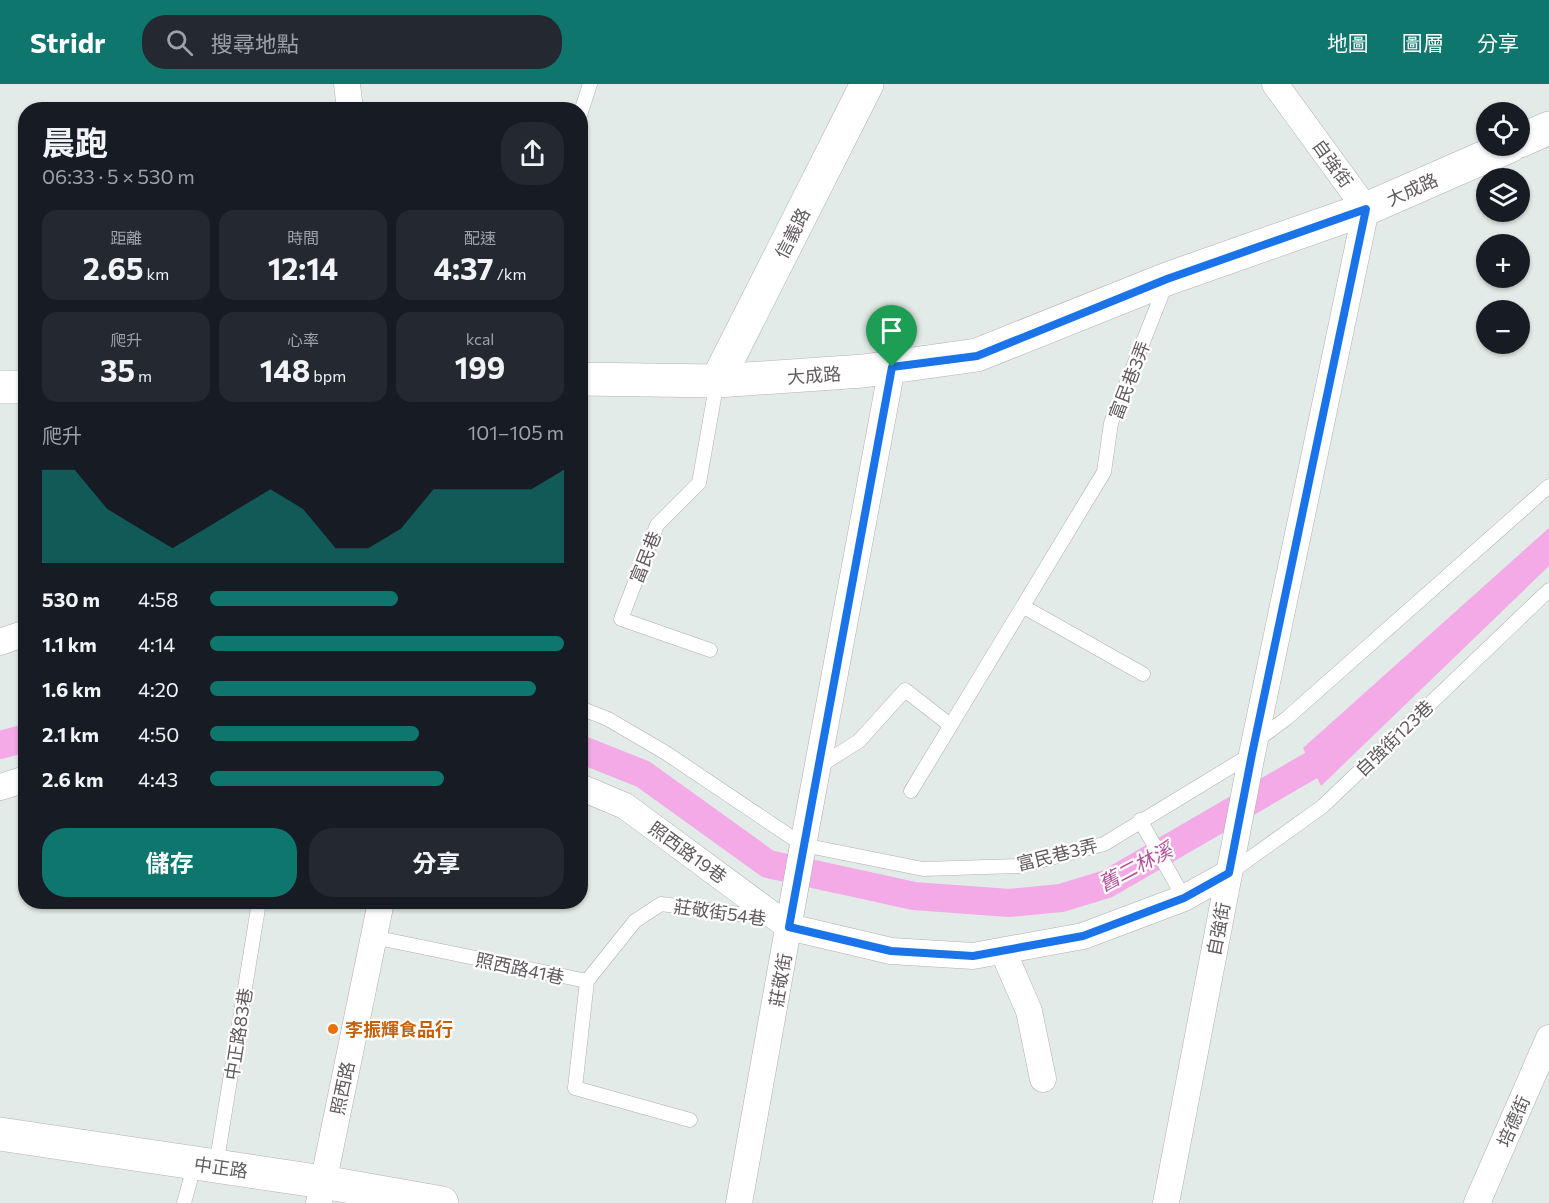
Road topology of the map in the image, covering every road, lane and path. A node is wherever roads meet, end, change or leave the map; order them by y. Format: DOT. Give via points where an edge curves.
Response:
graph roads {
  1 [pos="347,84"];
  2 [pos="590,84"];
  3 [pos="867,84"];
  4 [pos="1275,84"];
  5 [pos="349,102"];
  6 [pos="584,102"];
  7 [pos="1549,128"];
  8 [pos="1530,137"];
  9 [pos="1487,156"];
  10 [pos="1366,209"];
  11 [pos="1167,279"];
  12 [pos="892,367"];
  13 [pos="588,379"];
  14 [pos="717,381"];
  15 [pos="0,387"];
  16 [pos="18,387"];
  17 [pos="1549,486"];
  18 [pos="1549,590"];
  19 [pos="1024,606"];
  20 [pos="18,636"];
  21 [pos="0,642"];
  22 [pos="710,650"];
  23 [pos="1143,674"];
  24 [pos="588,711"];
  25 [pos="950,725"];
  26 [pos="1253,748"];
  27 [pos="818,767"];
  28 [pos="18,781"];
  29 [pos="0,787"];
  30 [pos="588,790"];
  31 [pos="911,791"];
  32 [pos="1140,820"];
  33 [pos="803,845"];
  34 [pos="1229,873"];
  35 [pos="1184,898"];
  36 [pos="259,909"];
  37 [pos="380,909"];
  38 [pos="785,923"];
  39 [pos="374,937"];
  40 [pos="1003,951"];
  41 [pos="586,981"];
  42 [pos="1549,1038"];
  43 [pos="1043,1079"];
  44 [pos="690,1120"];
  45 [pos="0,1134"];
  46 [pos="205,1165"];
  47 [pos="321,1193"];
  48 [pos="184,1203"];
  49 [pos="442,1203"];
  50 [pos="739,1203"];
  51 [pos="1166,1203"];
  52 [pos="1477,1203"];
  1 -- 5 [label="street"];
  2 -- 6 [label="lane"];
  3 -- 14 [label="main road, 信義路"];
  4 -- 10 [label="street, 自強街"];
  7 -- 8 [label="main road"];
  9 -- 10 [label="main road, 大成路"];
  10 -- 11 [label="main road, 大成路"];
  10 -- 26 [label="street, 自強街"];
  11 -- 12 [label="main road, 大成路" via="977,356"];
  11 -- 19 [label="lane, 富民巷3弄" via="1111,423 1104,472"];
  12 -- 14 [label="main road, 大成路"];
  12 -- 27 [label="street, 莊敬街"];
  13 -- 14 [label="main road, 大成路"];
  14 -- 22 [label="lane, 富民巷" via="699,483 657,525 621,619"];
  15 -- 16 [label="main road"];
  17 -- 26 [label="lane, 富民巷3弄"];
  18 -- 34 [label="lane, 自強街123巷" via="1323,806"];
  19 -- 23 [label="lane"];
  19 -- 25 [label="lane, 富民巷3弄"];
  20 -- 21 [label="street"];
  24 -- 33 [label="lane" via="666,753"];
  25 -- 27 [label="lane" via="905,690 859,741"];
  25 -- 31 [label="lane, 富民巷3弄"];
  26 -- 32 [label="lane, 富民巷3弄"];
  26 -- 34 [label="street, 自強街"];
  27 -- 33 [label="street, 莊敬街"];
  28 -- 29 [label="street"];
  30 -- 38 [label="street, 照西路19巷" via="625,806"];
  32 -- 33 [label="lane, 富民巷3弄" via="1104,844 1020,866 923,869"];
  32 -- 35 [label="lane"];
  33 -- 38 [label="street, 莊敬街"];
  34 -- 35 [label="street"];
  34 -- 51 [label="street, 自強街"];
  35 -- 40 [label="street" via="1083,936"];
  36 -- 46 [label="lane, 中正路83巷"];
  37 -- 39 [label="street, 照西路"];
  38 -- 40 [label="street" via="891,951 973,956"];
  38 -- 41 [label="lane, 莊敬街54巷" via="661,904 635,921"];
  38 -- 50 [label="street, 莊敬街"];
  39 -- 41 [label="lane, 照西路41巷"];
  39 -- 47 [label="street, 照西路"];
  40 -- 43 [label="street" via="1029,1011"];
  41 -- 44 [label="lane, 照西路41巷" via="575,1088"];
  42 -- 52 [label="street, 培德街"];
  45 -- 46 [label="main road, 中正路"];
  46 -- 47 [label="main road, 中正路"];
  46 -- 48 [label="lane, 中正路83巷"];
  47 -- 49 [label="main road, 中正路"];
}
